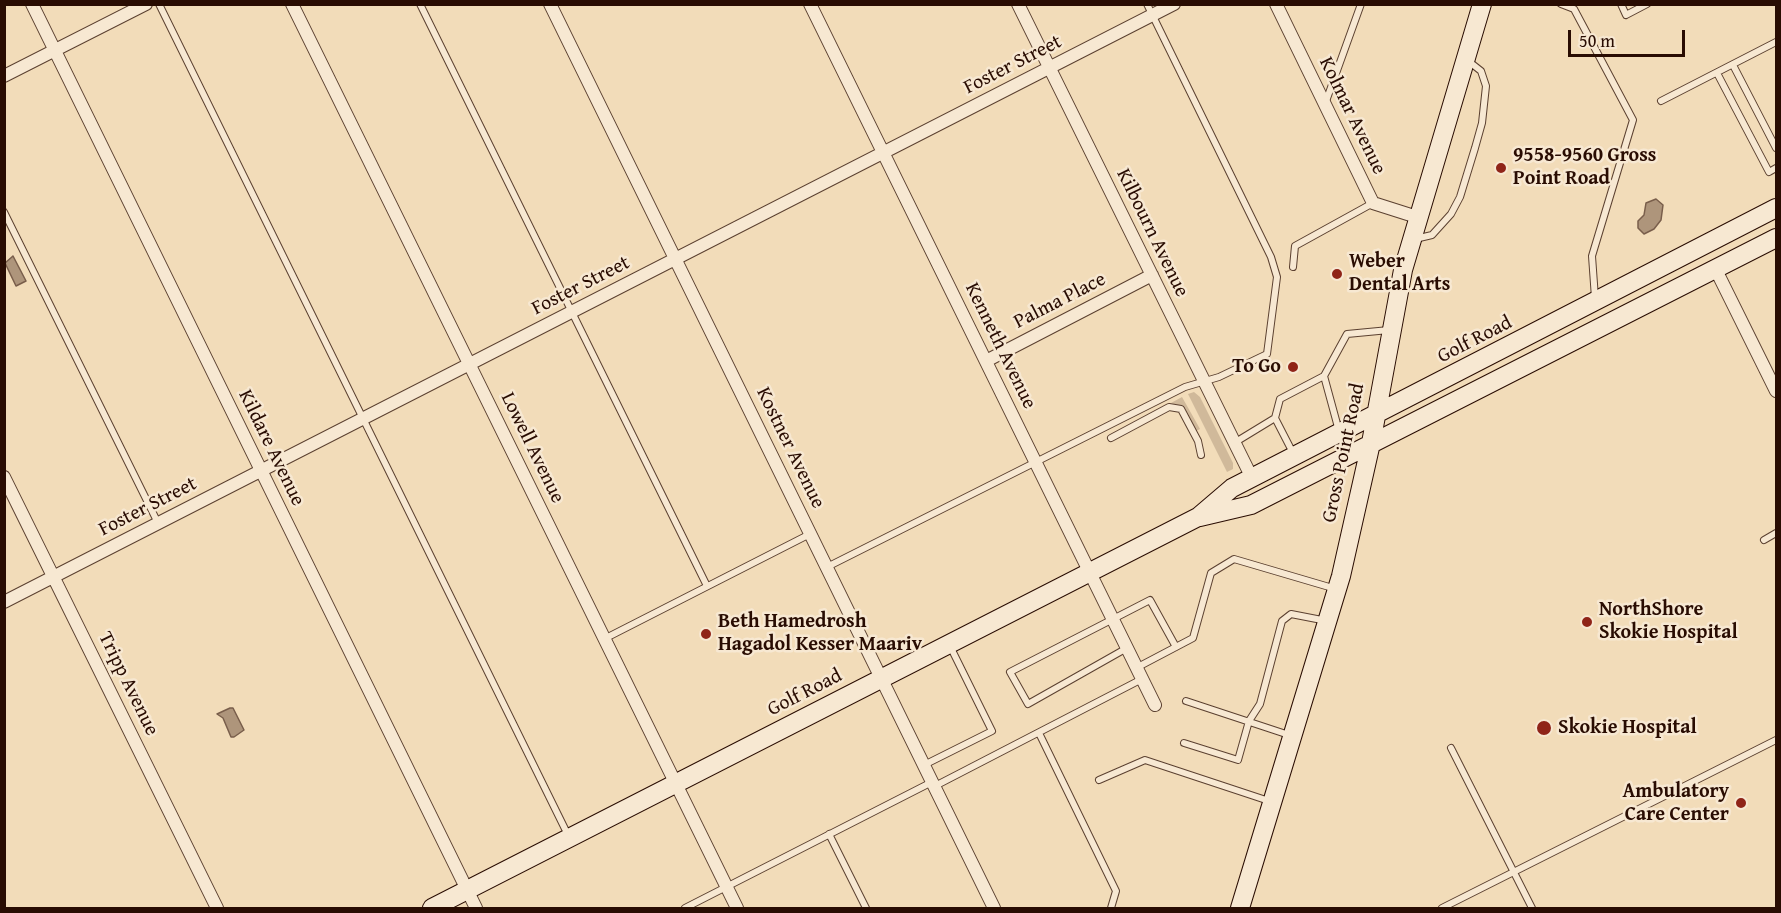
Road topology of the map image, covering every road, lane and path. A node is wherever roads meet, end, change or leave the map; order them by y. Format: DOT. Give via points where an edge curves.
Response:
graph roads {
  1 [pos="32,4"];
  2 [pos="146,4"];
  3 [pos="159,4"];
  4 [pos="291,4"];
  5 [pos="420,4"];
  6 [pos="550,4"];
  7 [pos="810,4"];
  8 [pos="1017,4"];
  9 [pos="1174,4"];
  10 [pos="1276,4"];
  11 [pos="1360,4"];
  12 [pos="1482,4"];
  13 [pos="1562,4"];
  14 [pos="1621,4"];
  15 [pos="1647,4"];
  16 [pos="1149,10"];
  17 [pos="1776,42"];
  18 [pos="55,50"];
  19 [pos="1465,60"];
  20 [pos="1733,65"];
  21 [pos="1049,69"];
  22 [pos="1717,73"];
  23 [pos="4,76"];
  24 [pos="1661,101"];
  25 [pos="1325,104"];
  26 [pos="1776,148"];
  27 [pos="883,153"];
  28 [pos="1776,168"];
  29 [pos="1373,203"];
  30 [pos="1776,208"];
  31 [pos="4,212"];
  32 [pos="1417,218"];
  33 [pos="1776,238"];
  34 [pos="1411,240"];
  35 [pos="676,259"];
  36 [pos="1293,267"];
  37 [pos="1715,268"];
  38 [pos="1152,275"];
  39 [pos="1595,304"];
  40 [pos="570,313"];
  41 [pos="1391,330"];
  42 [pos="986,361"];
  43 [pos="469,365"];
  44 [pos="1324,376"];
  45 [pos="1204,382"];
  46 [pos="1776,391"];
  47 [pos="1376,416"];
  48 [pos="1275,418"];
  49 [pos="363,419"];
  50 [pos="1340,434"];
  51 [pos="1111,438"];
  52 [pos="1234,443"];
  53 [pos="1371,443"];
  54 [pos="1201,455"];
  55 [pos="1295,457"];
  56 [pos="1036,464"];
  57 [pos="261,471"];
  58 [pos="4,477"];
  59 [pos="1252,478"];
  60 [pos="1198,517"];
  61 [pos="158,523"];
  62 [pos="1776,533"];
  63 [pos="811,534"];
  64 [pos="1764,540"];
  65 [pos="827,567"];
  66 [pos="1090,573"];
  67 [pos="54,577"];
  68 [pos="707,586"];
  69 [pos="1337,589"];
  70 [pos="4,602"];
  71 [pos="1112,619"];
  72 [pos="1327,621"];
  73 [pos="604,639"];
  74 [pos="949,645"];
  75 [pos="1176,647"];
  76 [pos="1126,648"];
  77 [pos="1139,673"];
  78 [pos="882,679"];
  79 [pos="1186,701"];
  80 [pos="1155,705"];
  81 [pos="1249,722"];
  82 [pos="1039,733"];
  83 [pos="1293,736"];
  84 [pos="1776,740"];
  85 [pos="1184,743"];
  86 [pos="1450,748"];
  87 [pos="924,765"];
  88 [pos="1099,780"];
  89 [pos="675,784"];
  90 [pos="934,784"];
  91 [pos="1273,802"];
  92 [pos="830,834"];
  93 [pos="570,838"];
  94 [pos="1515,873"];
  95 [pos="726,887"];
  96 [pos="467,890"];
  97 [pos="217,909"];
  98 [pos="432,909"];
  99 [pos="476,909"];
  100 [pos="685,909"];
  101 [pos="737,909"];
  102 [pos="866,909"];
  103 [pos="994,909"];
  104 [pos="1111,909"];
  105 [pos="1240,909"];
  106 [pos="1442,909"];
  107 [pos="1532,909"];
  1 -- 18 [label="street, Kildare Avenue"];
  2 -- 18 [label="street"];
  3 -- 49 [label="lane"];
  4 -- 43 [label="street, Lowell Avenue"];
  5 -- 40 [label="lane"];
  6 -- 35 [label="street, Kostner Avenue"];
  7 -- 27 [label="street, Kenneth Avenue"];
  8 -- 21 [label="street, Kilbourn Avenue"];
  9 -- 16 [label="street, Foster Street"];
  10 -- 25 [label="street, Kolmar Avenue"];
  11 -- 25 [label="lane"];
  12 -- 19 [label="main road, Gross Point Road"];
  13 -- 39 [label="lane" via="1574,9 1633,120 1592,256"];
  14 -- 15 [label="lane" via="1626,15"];
  16 -- 21 [label="street, Foster Street"];
  16 -- 45 [label="lane" via="1271,257 1277,277 1267,354"];
  17 -- 20 [label="lane"];
  18 -- 23 [label="street"];
  18 -- 57 [label="street, Kildare Avenue"];
  19 -- 32 [label="main road, Gross Point Road"];
  19 -- 34 [label="lane" via="1478,66 1486,86 1475,148 1451,214 1432,235"];
  20 -- 22 [label="lane"];
  20 -- 26 [label="lane"];
  21 -- 27 [label="street, Foster Street"];
  21 -- 38 [label="street, Kilbourn Avenue"];
  22 -- 24 [label="lane"];
  22 -- 28 [label="lane" via="1769,172"];
  25 -- 29 [label="street, Kolmar Avenue"];
  27 -- 35 [label="street, Foster Street"];
  27 -- 42 [label="street, Kenneth Avenue"];
  29 -- 32 [label="street, Kolmar Avenue"];
  29 -- 36 [label="lane" via="1295,246"];
  30 -- 39 [label="main road, Golf Road"];
  31 -- 61 [label="lane"];
  32 -- 34 [label="main road, Gross Point Road"];
  33 -- 37 [label="main road, Golf Road"];
  34 -- 41 [label="main road, Gross Point Road"];
  35 -- 40 [label="street, Foster Street"];
  35 -- 63 [label="street, Kostner Avenue"];
  37 -- 46 [label="street"];
  37 -- 53 [label="main road, Golf Road"];
  38 -- 42 [label="street, Palma Place"];
  38 -- 45 [label="street, Kilbourn Avenue"];
  39 -- 47 [label="main road, Golf Road"];
  40 -- 43 [label="street, Foster Street"];
  40 -- 68 [label="lane"];
  41 -- 44 [label="lane" via="1347,334"];
  41 -- 47 [label="main road, Gross Point Road"];
  42 -- 56 [label="street, Kenneth Avenue"];
  43 -- 49 [label="street, Foster Street"];
  43 -- 73 [label="street, Lowell Avenue"];
  44 -- 48 [label="lane" via="1280,399"];
  44 -- 50 [label="lane"];
  45 -- 52 [label="street, Kilbourn Avenue"];
  45 -- 56 [label="lane" via="1185,387"];
  47 -- 50 [label="main road, Golf Road"];
  47 -- 53 [label="main road, Gross Point Road"];
  48 -- 52 [label="lane"];
  48 -- 55 [label="lane"];
  49 -- 57 [label="street, Foster Street"];
  49 -- 93 [label="lane"];
  50 -- 55 [label="main road, Golf Road"];
  51 -- 54 [label="lane" via="1169,407 1181,409"];
  52 -- 59 [label="street, Kilbourn Avenue"];
  53 -- 60 [label="main road, Golf Road" via="1251,505"];
  53 -- 69 [label="main road, Gross Point Road"];
  55 -- 59 [label="main road, Golf Road"];
  56 -- 65 [label="lane"];
  56 -- 66 [label="street, Kenneth Avenue"];
  57 -- 61 [label="street, Foster Street"];
  57 -- 96 [label="street, Kildare Avenue"];
  58 -- 67 [label="street, Tripp Avenue"];
  59 -- 60 [label="main road, Golf Road" via="1232,488"];
  60 -- 66 [label="main road, Golf Road"];
  61 -- 67 [label="street, Foster Street"];
  62 -- 64 [label="lane"];
  63 -- 65 [label="street, Kostner Avenue"];
  63 -- 68 [label="lane"];
  65 -- 78 [label="street, Kostner Avenue"];
  66 -- 71 [label="street, Kenneth Avenue"];
  66 -- 74 [label="main road, Golf Road"];
  67 -- 70 [label="street, Foster Street"];
  67 -- 97 [label="street, Tripp Avenue"];
  68 -- 73 [label="lane"];
  69 -- 72 [label="main road, Gross Point Road"];
  69 -- 75 [label="lane" via="1234,559 1211,573 1193,638"];
  71 -- 75 [label="lane" via="1150,600"];
  71 -- 76 [label="street, Kenneth Avenue"];
  71 -- 76 [label="lane" via="1010,672 1028,704"];
  72 -- 81 [label="lane" via="1291,614 1282,621 1260,704"];
  72 -- 83 [label="main road, Gross Point Road"];
  73 -- 89 [label="street, Lowell Avenue"];
  74 -- 78 [label="main road, Golf Road"];
  74 -- 87 [label="lane" via="992,731"];
  75 -- 77 [label="lane"];
  76 -- 77 [label="street, Kenneth Avenue"];
  77 -- 80 [label="street, Kenneth Avenue"];
  77 -- 82 [label="lane"];
  78 -- 87 [label="street, Kostner Avenue"];
  78 -- 89 [label="main road, Golf Road"];
  79 -- 81 [label="lane"];
  81 -- 83 [label="lane"];
  81 -- 85 [label="lane" via="1238,760"];
  82 -- 90 [label="lane"];
  82 -- 104 [label="lane" via="1116,891"];
  83 -- 91 [label="main road, Gross Point Road"];
  84 -- 94 [label="lane"];
  86 -- 94 [label="lane"];
  87 -- 90 [label="street, Kostner Avenue"];
  88 -- 91 [label="lane" via="1145,760"];
  89 -- 93 [label="main road, Golf Road"];
  89 -- 95 [label="street, Lowell Avenue"];
  90 -- 92 [label="lane"];
  90 -- 103 [label="street, Kostner Avenue"];
  91 -- 105 [label="main road, Gross Point Road"];
  92 -- 95 [label="lane"];
  92 -- 102 [label="lane"];
  93 -- 96 [label="main road, Golf Road"];
  94 -- 106 [label="lane"];
  94 -- 107 [label="lane"];
  95 -- 100 [label="lane"];
  95 -- 101 [label="street, Lowell Avenue"];
  96 -- 98 [label="main road, Golf Road"];
  96 -- 99 [label="street, Kildare Avenue"];
}
